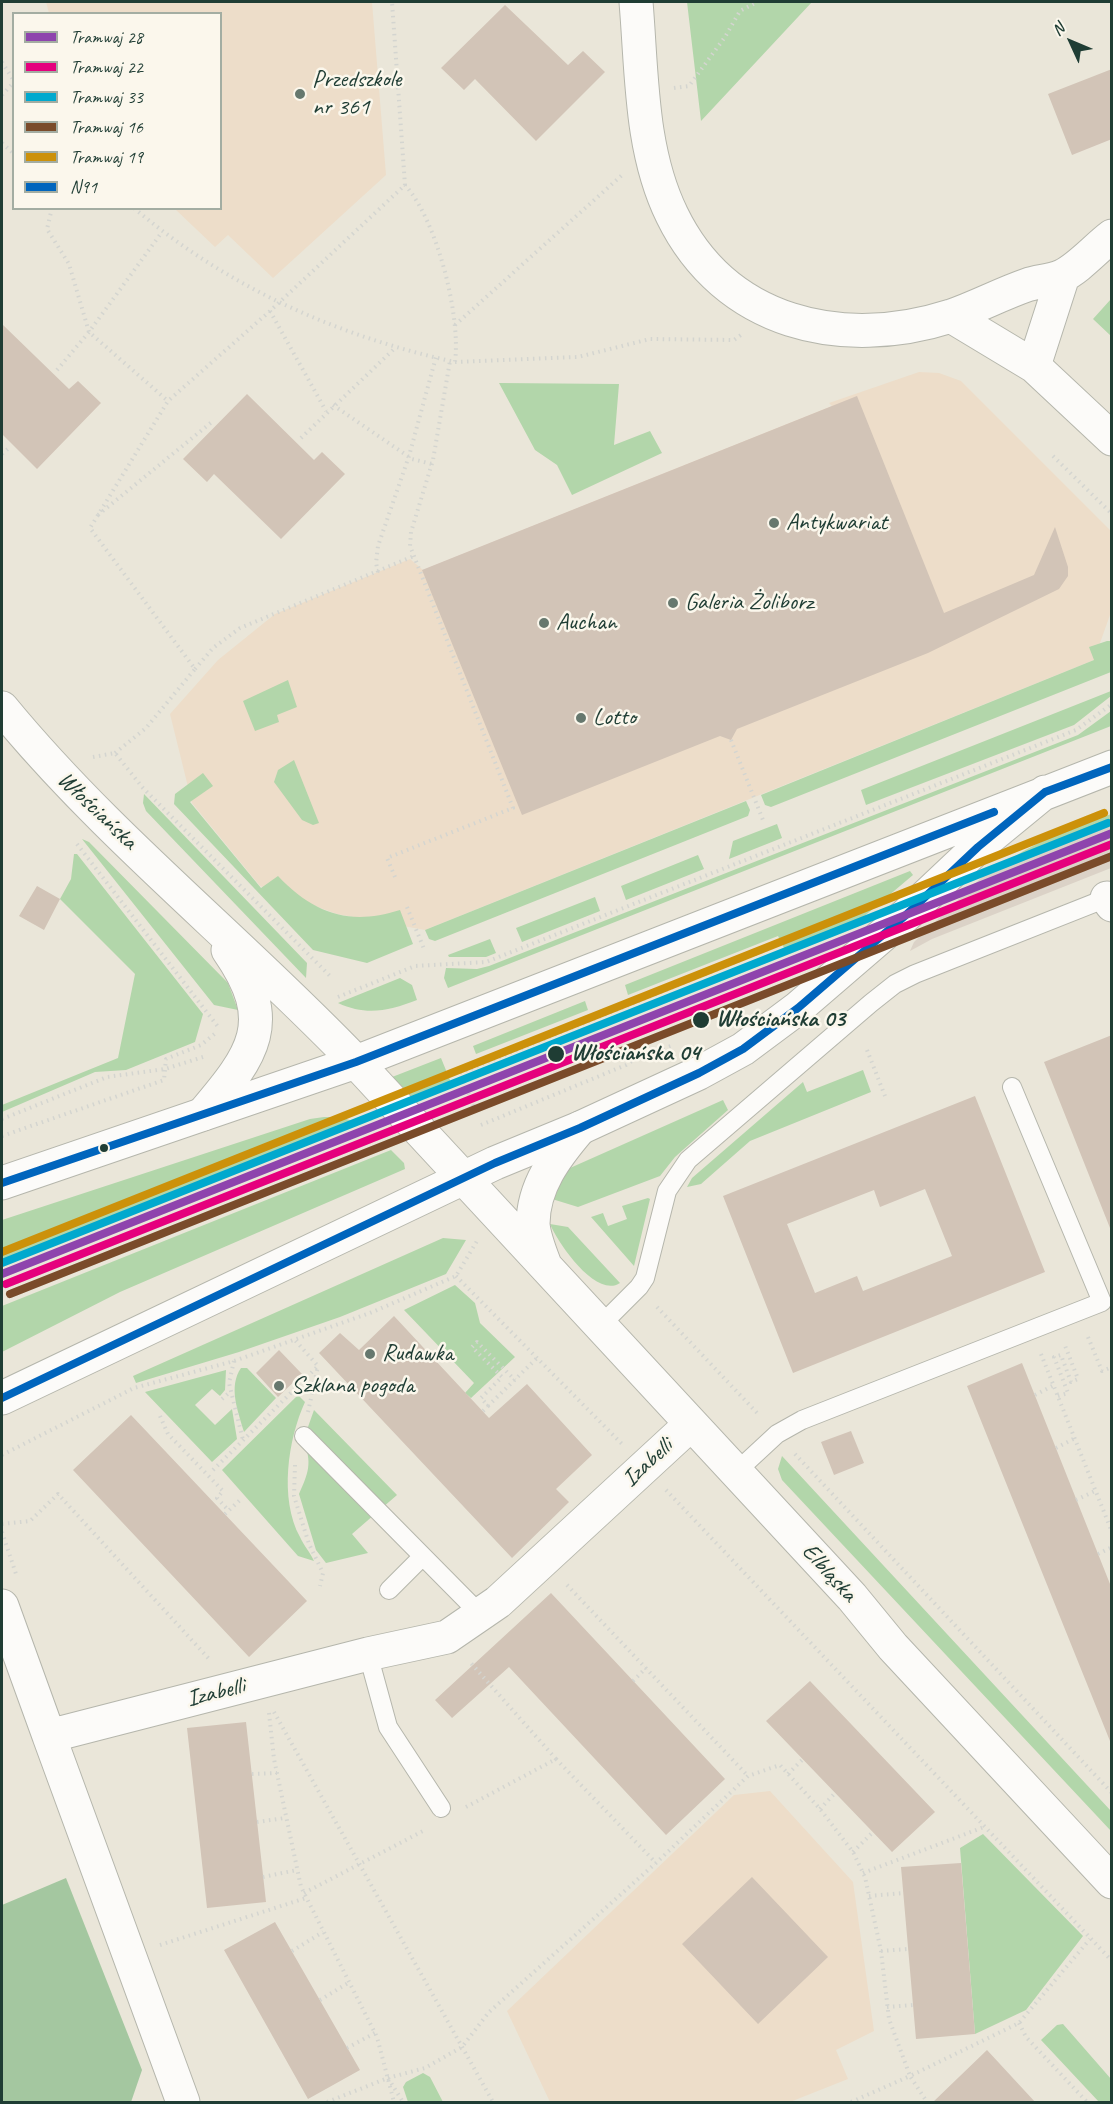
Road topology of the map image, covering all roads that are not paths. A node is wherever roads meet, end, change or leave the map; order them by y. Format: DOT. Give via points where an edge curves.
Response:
graph roads {
  1 [pos="636,2"];
  2 [pos="1112,236"];
  3 [pos="1063,276"];
  4 [pos="951,316"];
  5 [pos="1034,366"];
  6 [pos="1112,439"];
  7 [pos="2,708"];
  8 [pos="1112,767"];
  9 [pos="1045,792"];
  10 [pos="1110,899"];
  11 [pos="199,909"];
  12 [pos="356,1062"];
  13 [pos="1012,1088"];
  14 [pos="203,1114"];
  15 [pos="580,1128"];
  16 [pos="462,1179"];
  17 [pos="2,1183"];
  18 [pos="545,1266"];
  19 [pos="601,1325"];
  20 [pos="2,1398"];
  21 [pos="691,1424"];
  22 [pos="304,1436"];
  23 [pos="736,1472"];
  24 [pos="422,1557"];
  25 [pos="389,1590"];
  26 [pos="10,1593"];
  27 [pos="480,1614"];
  28 [pos="368,1654"];
  29 [pos="49,1736"];
  30 [pos="441,1808"];
  31 [pos="1112,1882"];
  32 [pos="183,2103"];
  1 -- 4 [label="street" via="651,160 671,214 714,273 747,300 787,321 824,328 906,326"];
  2 -- 3 [label="street"];
  3 -- 4 [label="street" via="1028,285"];
  3 -- 5 [label="street"];
  4 -- 5 [label="street"];
  5 -- 6 [label="street"];
  7 -- 11 [label="street, Włościańska" via="90,806"];
  8 -- 9 [label="street"];
  9 -- 12 [label="street"];
  9 -- 15 [label="street" via="782,1022 699,1073"];
  10 -- 19 [label="lane" via="915,974 871,1003 688,1160 667,1191 645,1278"];
  11 -- 12 [label="street, Włościańska"];
  11 -- 14 [label="street, Włościańska" via="241,968 256,1004 255,1033 235,1075"];
  12 -- 14 [label="street"];
  12 -- 16 [label="street, Elbląska"];
  13 -- 23 [label="lane" via="1102,1302 802,1420 777,1434"];
  14 -- 17 [label="street"];
  15 -- 16 [label="street"];
  15 -- 18 [label="street, Elbląska" via="557,1155 535,1207 533,1225"];
  16 -- 18 [label="street, Elbląska"];
  16 -- 20 [label="street"];
  18 -- 19 [label="street, Elbląska"];
  19 -- 21 [label="street, Elbląska"];
  21 -- 23 [label="street, Elbląska"];
  21 -- 27 [label="street, Izabelli" via="498,1602"];
  22 -- 24 [label="lane"];
  23 -- 31 [label="street, Elbląska"];
  24 -- 25 [label="lane"];
  24 -- 27 [label="lane"];
  26 -- 29 [label="street"];
  27 -- 28 [label="street, Izabelli" via="447,1637"];
  28 -- 29 [label="street, Izabelli"];
  28 -- 30 [label="lane" via="388,1727"];
  29 -- 32 [label="street"];
}
